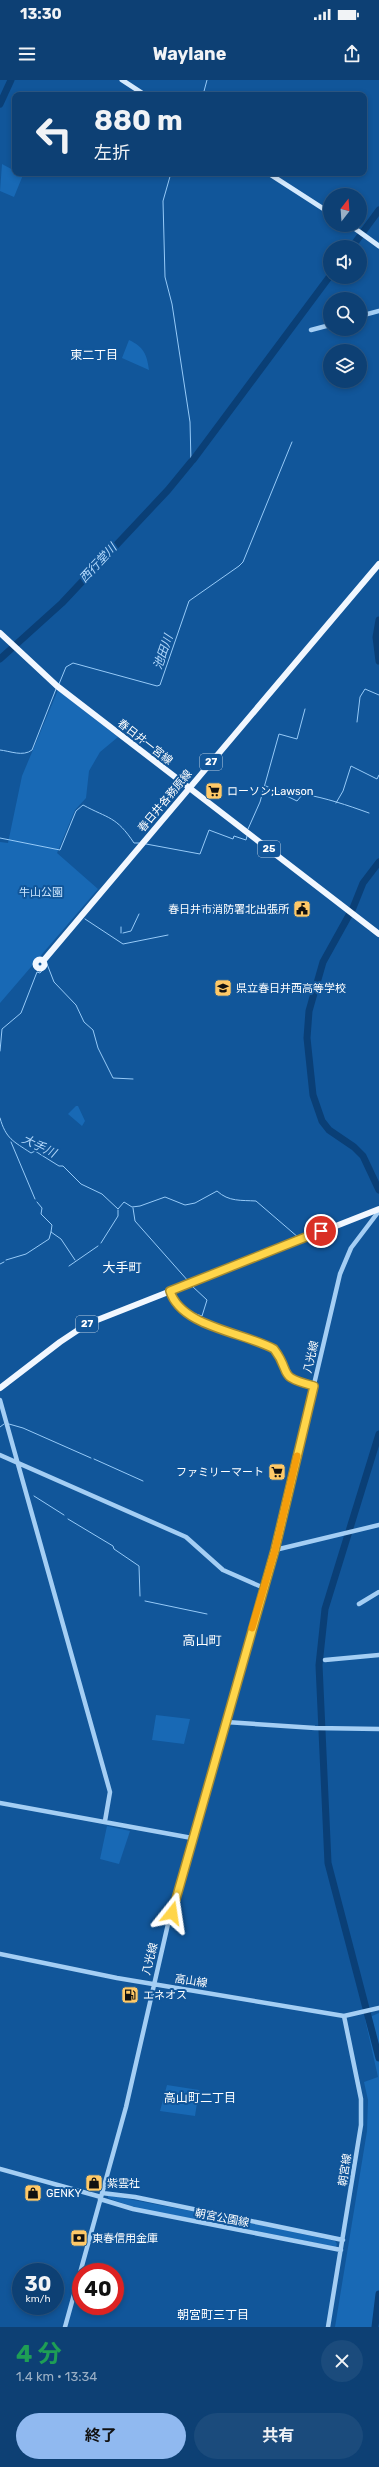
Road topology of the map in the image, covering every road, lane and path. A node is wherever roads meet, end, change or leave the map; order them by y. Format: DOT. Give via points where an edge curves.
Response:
graph roads {
  1 [pos="122,80"];
  2 [pos="140,92"];
  3 [pos="273,176"];
  4 [pos="323,208"];
  5 [pos="361,232"];
  6 [pos="379,246"];
  7 [pos="379,312"];
  8 [pos="367,315"];
  9 [pos="323,327"];
  10 [pos="311,330"];
  11 [pos="379,564"];
  12 [pos="0,633"];
  13 [pos="188,789"];
  14 [pos="379,934"];
  15 [pos="44,960"];
  16 [pos="379,1210"];
  17 [pos="170,1291"];
  18 [pos="314,1386"];
  19 [pos="0,1388"];
  20 [pos="0,1400"];
  21 [pos="0,1455"];
  22 [pos="18,1463"];
  23 [pos="379,1525"];
  24 [pos="275,1550"];
  25 [pos="264,1588"];
  26 [pos="379,1592"];
  27 [pos="359,1604"];
  28 [pos="379,1655"];
  29 [pos="325,1660"];
  30 [pos="226,1722"];
  31 [pos="379,1729"];
  32 [pos="0,1803"];
  33 [pos="105,1821"];
  34 [pos="192,1838"];
  35 [pos="0,1954"];
  36 [pos="153,1984"];
  37 [pos="379,2008"];
  38 [pos="344,2016"];
  39 [pos="0,2169"];
  40 [pos="101,2196"];
  41 [pos="343,2240"];
  42 [pos="341,2250"];
  43 [pos="65,2327"];
  44 [pos="328,2327"];
  1 -- 2 [label="main road"];
  3 -- 4 [label="main road"];
  5 -- 6 [label="main road"];
  7 -- 8 [label="street"];
  9 -- 10 [label="street"];
  11 -- 13 [label="main road, 春日井各務原線 / 27"];
  12 -- 13 [label="main road, 春日井一宮線 / 25" via="59,687"];
  13 -- 14 [label="main road, 春日井一宮線 / 25"];
  13 -- 15 [label="main road, 春日井各務原線 / 27"];
  16 -- 17 [label="main road, 27"];
  16 -- 18 [label="street, 八光線" via="351,1248 340,1274"];
  17 -- 18 [label="street" via="177,1306 190,1316 274,1349 286,1376"];
  17 -- 19 [label="main road, 27" via="81,1327"];
  18 -- 24 [label="street, 八光線"];
  20 -- 22 [label="street"];
  21 -- 22 [label="street"];
  22 -- 25 [label="street" via="186,1537 223,1570"];
  22 -- 33 [label="street" via="110,1792"];
  23 -- 24 [label="street"];
  24 -- 25 [label="street, 八光線"];
  25 -- 30 [label="street, 八光線"];
  26 -- 27 [label="street"];
  28 -- 29 [label="street"];
  30 -- 31 [label="street" via="326,1729"];
  30 -- 34 [label="street, 八光線"];
  32 -- 33 [label="street"];
  33 -- 34 [label="street"];
  34 -- 36 [label="street, 八光線"];
  35 -- 36 [label="street, 高山線"];
  36 -- 38 [label="street, 高山線"];
  36 -- 40 [label="street, 八光線" via="126,2107"];
  37 -- 38 [label="street, 高山線"];
  38 -- 41 [label="street, 朝宮線" via="362,2111"];
  39 -- 40 [label="street, 朝宮公園線"];
  40 -- 41 [label="street, 朝宮公園線" via="135,2197"];
  40 -- 42 [label="street, 朝宮公園線" via="133,2209"];
  40 -- 43 [label="street, 八光線"];
  41 -- 42 [label="street, 朝宮線"];
  42 -- 44 [label="street, 朝宮線"];
}
